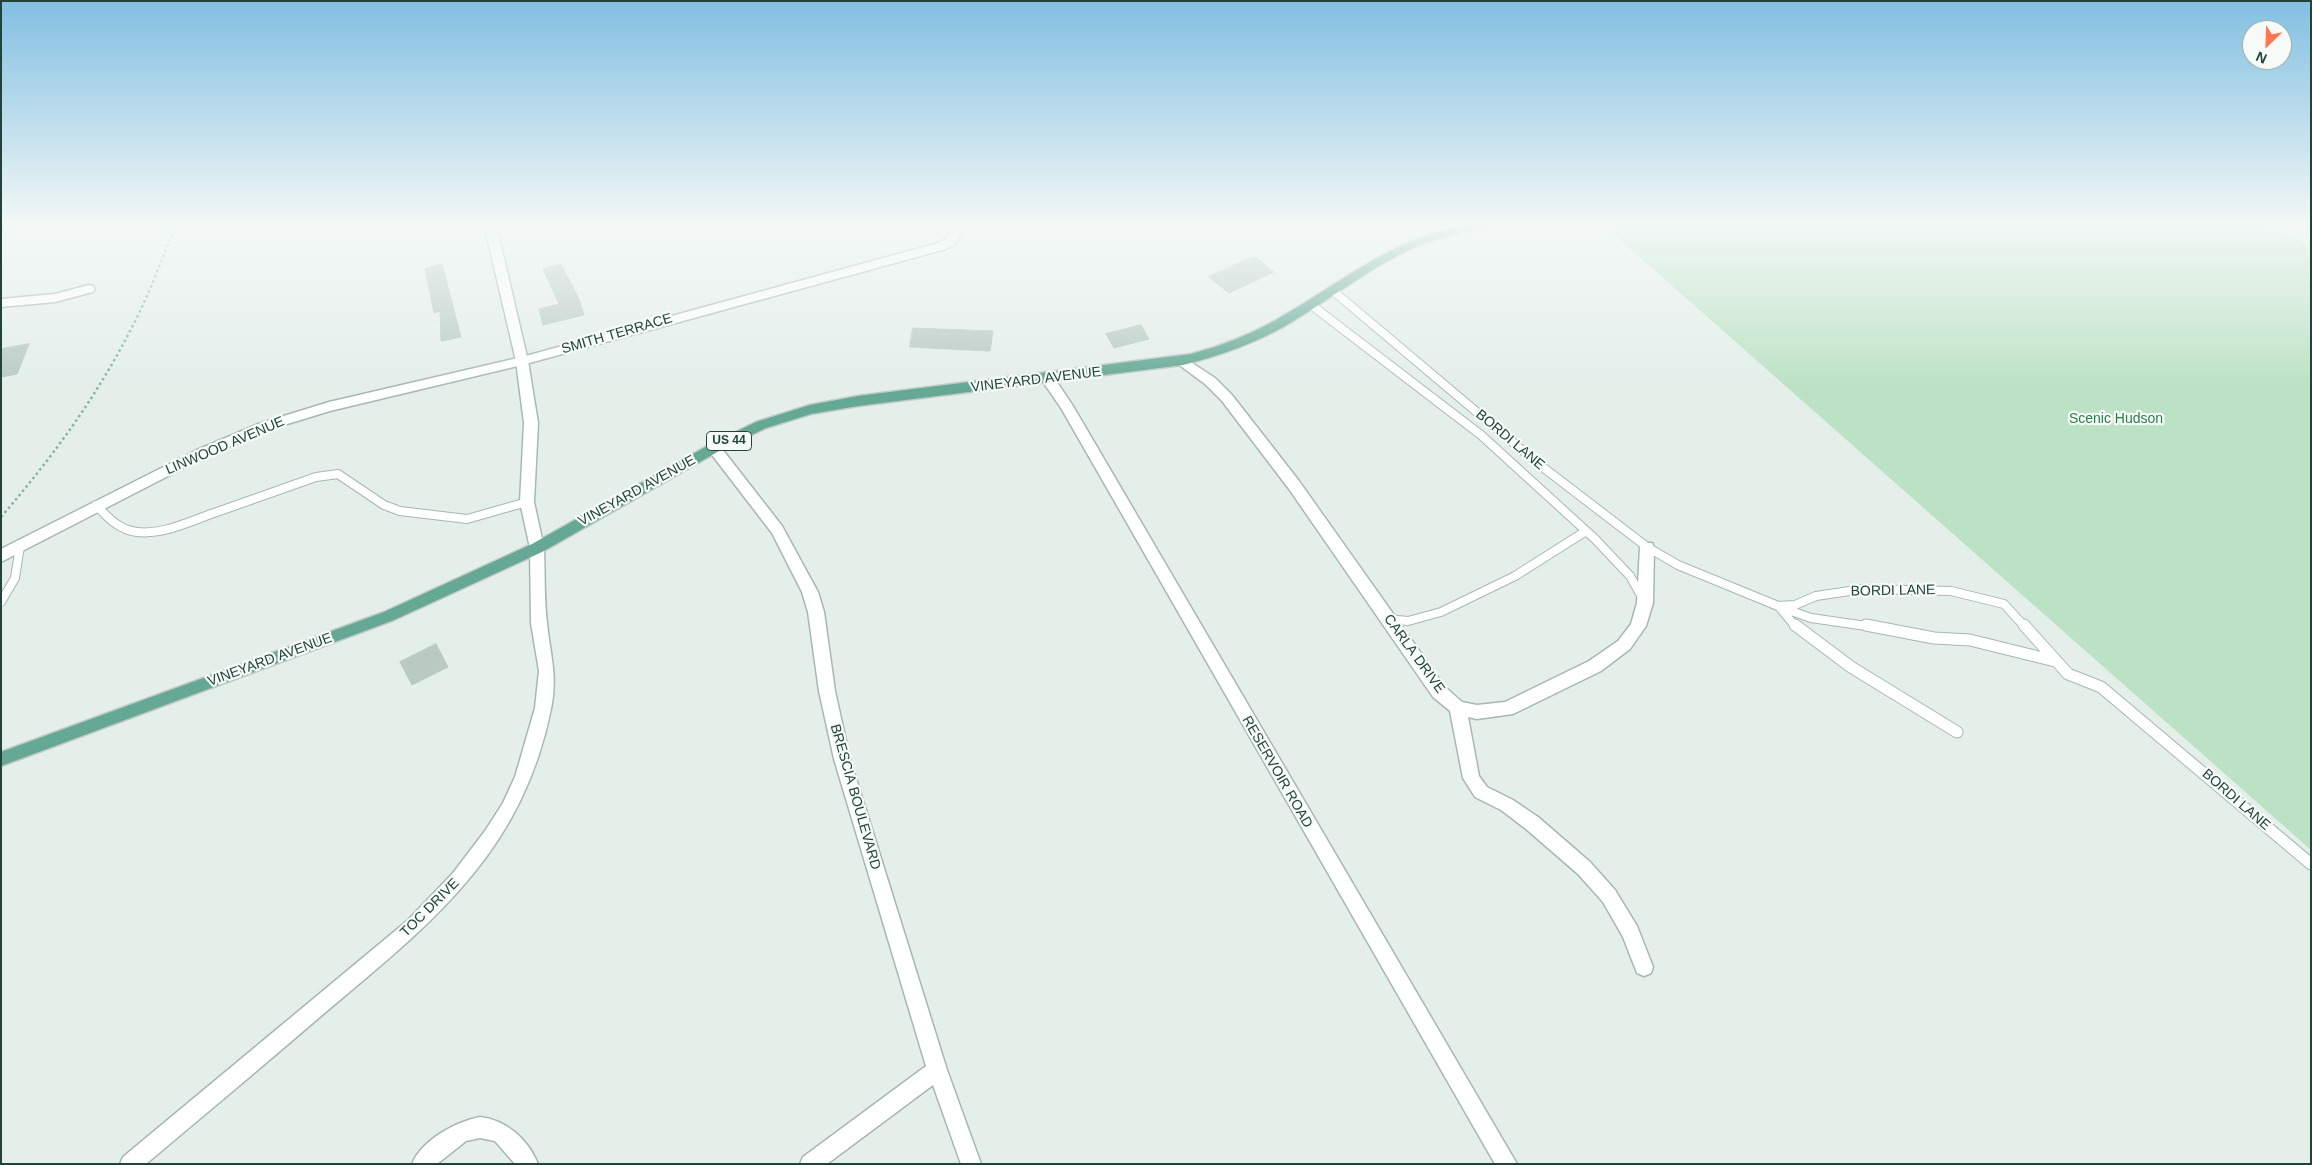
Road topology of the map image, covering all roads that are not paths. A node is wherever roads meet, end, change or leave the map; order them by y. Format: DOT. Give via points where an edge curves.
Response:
graph roads {
  1 [pos="503,278"];
  2 [pos="824,278"];
  3 [pos="1352,278"];
  4 [pos="89,289"];
  5 [pos="1332,290"];
  6 [pos="1,303"];
  7 [pos="1310,304"];
  8 [pos="522,361"];
  9 [pos="1183,361"];
  10 [pos="1048,379"];
  11 [pos="714,448"];
  12 [pos="527,502"];
  13 [pos="96,505"];
  14 [pos="1586,531"];
  15 [pos="20,546"];
  16 [pos="1647,547"];
  17 [pos="537,548"];
  18 [pos="1,556"];
  19 [pos="1,602"];
  20 [pos="1645,603"];
  21 [pos="1778,606"];
  22 [pos="1388,619"];
  23 [pos="2055,661"];
  24 [pos="1458,708"];
  25 [pos="1956,732"];
  26 [pos="1,760"];
  27 [pos="2311,864"];
  28 [pos="1644,967"];
  29 [pos="937,1070"];
  30 [pos="130,1164"];
  31 [pos="422,1164"];
  32 [pos="528,1164"];
  33 [pos="810,1164"];
  34 [pos="971,1164"];
  35 [pos="1507,1164"];
  1 -- 8 [label="street, TOC DRIVE"];
  2 -- 8 [label="street, SMITH TERRACE"];
  3 -- 5 [label="main road, VINEYARD AVENUE / US 44"];
  4 -- 6 [label="street" via="55,298"];
  5 -- 7 [label="main road, VINEYARD AVENUE / US 44"];
  5 -- 16 [label="lane, BORDI LANE" via="1536,462"];
  7 -- 9 [label="main road, VINEYARD AVENUE / US 44" via="1247,340"];
  7 -- 14 [label="lane" via="1481,435"];
  8 -- 12 [label="street, TOC DRIVE" via="531,423"];
  8 -- 13 [label="street, LINWOOD AVENUE" via="329,407 266,426"];
  9 -- 10 [label="main road, VINEYARD AVENUE / US 44"];
  9 -- 22 [label="street, CARLA DRIVE" via="1226,398 1294,485"];
  10 -- 11 [label="main road, VINEYARD AVENUE / US 44" via="875,399 810,410 761,425"];
  10 -- 35 [label="street, RESERVOIR ROAD"];
  11 -- 17 [label="main road, VINEYARD AVENUE / US 44"];
  11 -- 29 [label="street, BRESCIA BOULEVARD" via="777,530 810,592 842,759"];
  12 -- 13 [label="lane" via="467,519 400,511 384,505 338,474 328,474 149,533 119,526"];
  12 -- 17 [label="street, TOC DRIVE"];
  13 -- 15 [label="street, LINWOOD AVENUE"];
  14 -- 20 [label="lane" via="1630,576"];
  14 -- 22 [label="lane" via="1515,576 1450,608 1408,621"];
  15 -- 18 [label="street, LINWOOD AVENUE"];
  15 -- 19 [label="lane" via="15,578"];
  16 -- 20 [label="street"];
  16 -- 21 [label="lane, BORDI LANE" via="1678,565"];
  17 -- 26 [label="main road, VINEYARD AVENUE / US 44" via="389,616"];
  17 -- 30 [label="street, TOC DRIVE" via="539,623 547,671 543,708 523,777 491,837 459,879 413,926"];
  20 -- 24 [label="street" via="1638,626 1624,645 1595,666 1507,709 1477,712"];
  21 -- 23 [label="lane" via="1811,618 1934,638 1970,640"];
  21 -- 23 [label="lane, BORDI LANE" via="1862,589 1951,591 2004,604"];
  21 -- 25 [label="lane" via="1789,622 1832,654"];
  22 -- 24 [label="street, CARLA DRIVE" via="1439,692"];
  23 -- 27 [label="lane, BORDI LANE" via="2068,674 2101,687"];
  24 -- 28 [label="street" via="1471,778 1481,792 1532,823 1584,868 1626,924"];
  29 -- 33 [label="street"];
  29 -- 34 [label="street, BRESCIA BOULEVARD"];
  31 -- 32 [label="street" via="448,1139 462,1131 488,1126 504,1135"];
}
